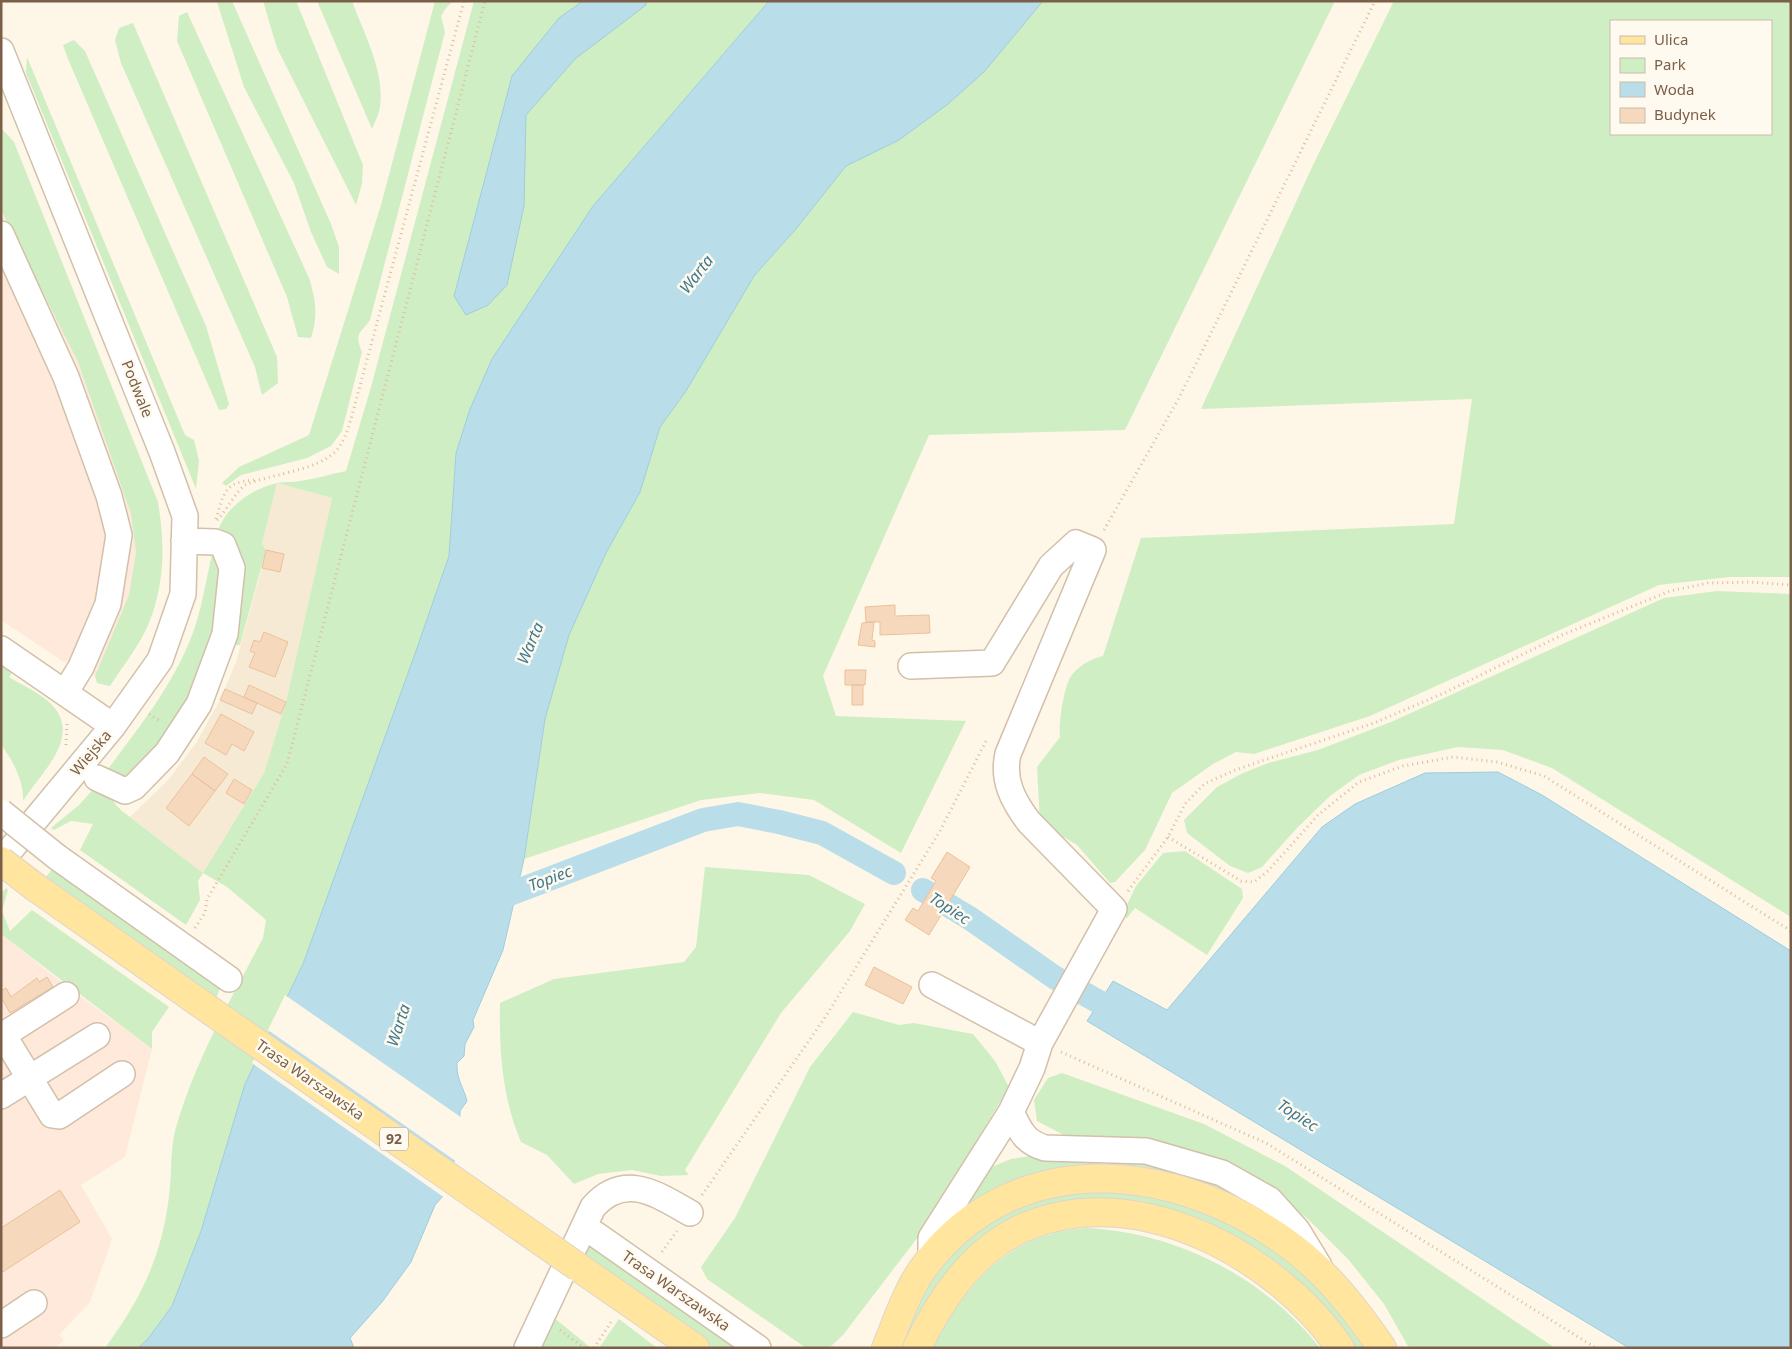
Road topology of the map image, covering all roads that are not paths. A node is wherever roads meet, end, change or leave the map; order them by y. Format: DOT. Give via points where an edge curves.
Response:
graph roads {
  1 [pos="1,51"];
  2 [pos="7,77"];
  3 [pos="1,234"];
  4 [pos="184,540"];
  5 [pos="1,649"];
  6 [pos="911,666"];
  7 [pos="65,693"];
  8 [pos="113,726"];
  9 [pos="97,778"];
  10 [pos="1,812"];
  11 [pos="1,861"];
  12 [pos="229,979"];
  13 [pos="932,985"];
  14 [pos="66,995"];
  15 [pos="97,1036"];
  16 [pos="1040,1043"];
  17 [pos="122,1074"];
  18 [pos="29,1078"];
  19 [pos="1,1096"];
  20 [pos="1011,1112"];
  21 [pos="690,1213"];
  22 [pos="595,1234"];
  23 [pos="931,1257"];
  24 [pos="1324,1275"];
  25 [pos="34,1304"];
  26 [pos="1,1325"];
  27 [pos="527,1348"];
  28 [pos="695,1348"];
  29 [pos="758,1348"];
  30 [pos="886,1348"];
  31 [pos="917,1348"];
  32 [pos="1340,1348"];
  33 [pos="1382,1348"];
  1 -- 2 [label="street, Podwale"];
  2 -- 4 [label="street, Podwale" via="162,452 185,516"];
  3 -- 7 [label="street" via="66,377 109,496 119,535 108,604 81,667"];
  4 -- 8 [label="street, Podwale" via="183,594 160,660"];
  4 -- 9 [label="street" via="223,545 232,568 225,634 198,704 167,753 126,792"];
  5 -- 7 [label="street, Wiejska"];
  6 -- 16 [label="street" via="992,663 1051,566 1076,543 1093,550 1008,754 1006,778 1017,806 1114,910"];
  7 -- 8 [label="street, Wiejska"];
  8 -- 11 [label="street, Wiejska"];
  10 -- 12 [label="street, bridge" via="57,857"];
  11 -- 28 [label="main road, Trasa Warszawska / 92, bridge" via="210,1011"];
  13 -- 16 [label="street"];
  14 -- 18 [label="street" via="5,1034"];
  15 -- 18 [label="street"];
  16 -- 20 [label="street"];
  17 -- 18 [label="street" via="59,1116 52,1115"];
  18 -- 19 [label="street"];
  20 -- 23 [label="street" via="931,1238"];
  20 -- 24 [label="street" via="1032,1144 1045,1148 1146,1151 1222,1173 1270,1200 1297,1230"];
  21 -- 27 [label="street" via="651,1191 635,1188 618,1191 598,1201"];
  22 -- 29 [label="street, Trasa Warszawska"];
  23 -- 24 [label="main road" via="971,1219 1014,1194 1062,1180 1100,1178 1155,1185 1222,1206 1274,1234"];
  23 -- 30 [label="main road" via="911,1290"];
  24 -- 33 [label="main road" via="1353,1306"];
  25 -- 26 [label="street"];
  31 -- 32 [label="main road" via="950,1290 984,1253 1028,1225 1053,1217 1091,1213 1119,1214 1161,1222 1227,1247 1290,1291 1326,1328"];
}
